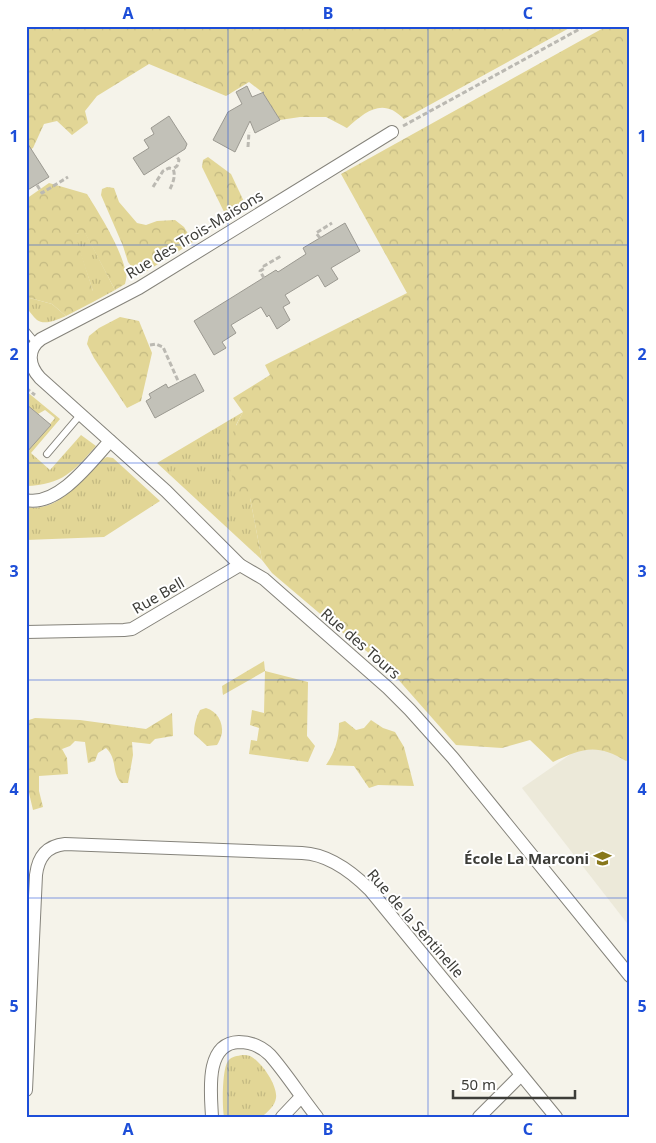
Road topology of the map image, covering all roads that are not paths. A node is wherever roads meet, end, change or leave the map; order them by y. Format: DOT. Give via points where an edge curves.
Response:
graph roads {
  1 [pos="392,132"];
  2 [pos="26,331"];
  3 [pos="36,343"];
  4 [pos="81,414"];
  5 [pos="110,441"];
  6 [pos="47,454"];
  7 [pos="26,500"];
  8 [pos="240,566"];
  9 [pos="26,632"];
  10 [pos="630,976"];
  11 [pos="521,1076"];
  12 [pos="26,1090"];
  13 [pos="301,1097"];
  14 [pos="212,1117"];
  15 [pos="282,1117"];
  16 [pos="317,1117"];
  17 [pos="478,1117"];
  18 [pos="556,1117"];
  1 -- 3 [label="street, Rue des Trois-Maisons" via="139,288"];
  2 -- 3 [label="lane"];
  3 -- 4 [label="street, Rue des Tours" via="30,356 33,371"];
  4 -- 5 [label="street, Rue des Tours"];
  4 -- 6 [label="lane"];
  5 -- 7 [label="street" via="60,492 41,500"];
  5 -- 8 [label="street, Rue des Tours" via="166,491"];
  8 -- 9 [label="street, Rue Bell" via="132,629"];
  8 -- 10 [label="street, Rue des Tours" via="264,580 410,710 453,758"];
  11 -- 12 [label="street, Rue de la Sentinelle" via="370,890 356,877 322,856 65,844 44,852 36,875"];
  11 -- 17 [label="street"];
  11 -- 18 [label="street, Rue de la Sentinelle"];
  13 -- 14 [label="street" via="269,1054 257,1045 234,1043 217,1054 212,1066"];
  13 -- 15 [label="street"];
  13 -- 16 [label="street"];
}
